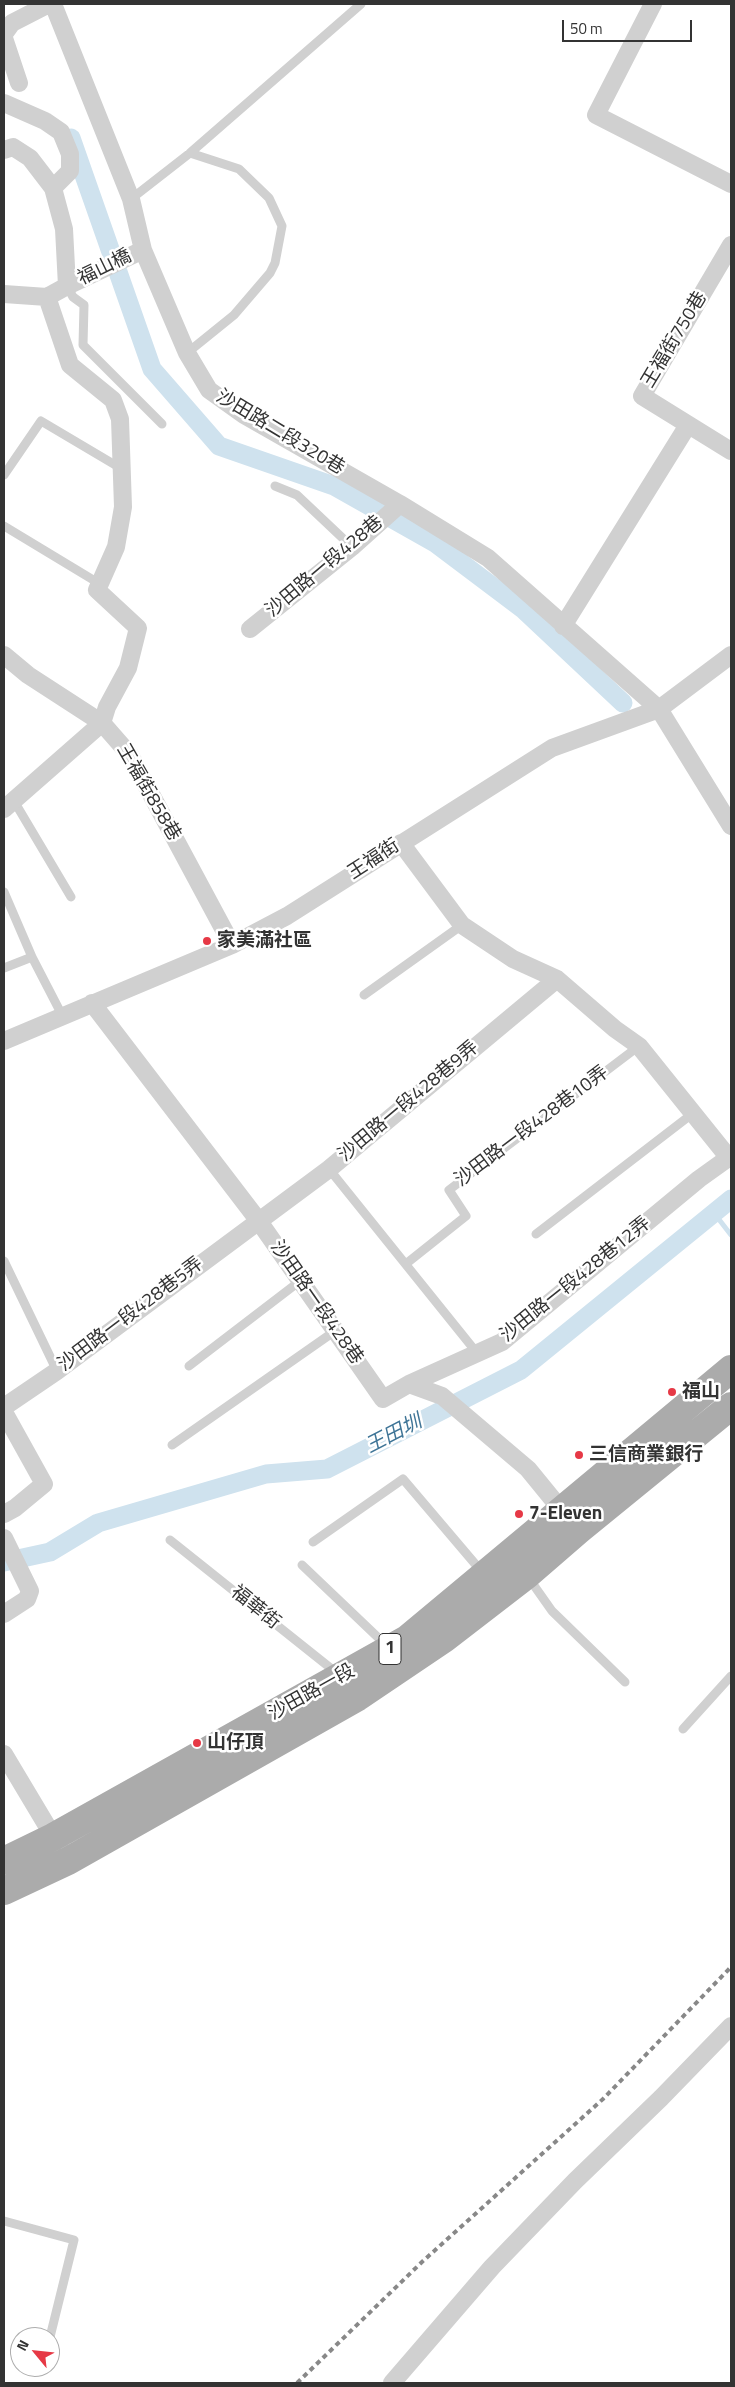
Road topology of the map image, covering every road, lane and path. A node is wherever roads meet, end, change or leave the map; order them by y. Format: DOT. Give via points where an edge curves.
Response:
graph roads {
  1 [pos="49,4"];
  2 [pos="53,4"];
  3 [pos="360,4"];
  4 [pos="653,4"];
  5 [pos="4,34"];
  6 [pos="4,38"];
  7 [pos="19,83"];
  8 [pos="4,103"];
  9 [pos="4,150"];
  10 [pos="190,153"];
  11 [pos="731,184"];
  12 [pos="53,188"];
  13 [pos="131,199"];
  14 [pos="731,245"];
  15 [pos="143,250"];
  16 [pos="67,286"];
  17 [pos="4,294"];
  18 [pos="47,297"];
  19 [pos="187,353"];
  20 [pos="162,424"];
  21 [pos="688,426"];
  22 [pos="731,451"];
  23 [pos="122,468"];
  24 [pos="4,474"];
  25 [pos="275,486"];
  26 [pos="400,504"];
  27 [pos="4,526"];
  28 [pos="352,547"];
  29 [pos="100,584"];
  30 [pos="564,626"];
  31 [pos="250,628"];
  32 [pos="4,655"];
  33 [pos="731,656"];
  34 [pos="659,709"];
  35 [pos="102,722"];
  36 [pos="9,805"];
  37 [pos="731,826"];
  38 [pos="401,843"];
  39 [pos="4,892"];
  40 [pos="71,897"];
  41 [pos="462,925"];
  42 [pos="232,945"];
  43 [pos="32,957"];
  44 [pos="4,968"];
  45 [pos="557,979"];
  46 [pos="364,995"];
  47 [pos="92,1004"];
  48 [pos="63,1017"];
  49 [pos="4,1041"];
  50 [pos="639,1046"];
  51 [pos="692,1114"];
  52 [pos="730,1157"];
  53 [pos="329,1168"];
  54 [pos="258,1220"];
  55 [pos="536,1234"];
  56 [pos="4,1261"];
  57 [pos="407,1263"];
  58 [pos="300,1281"];
  59 [pos="336,1331"];
  60 [pos="477,1353"];
  61 [pos="189,1366"];
  62 [pos="731,1369"];
  63 [pos="56,1371"];
  64 [pos="409,1384"];
  65 [pos="731,1406"];
  66 [pos="4,1407"];
  67 [pos="4,1412"];
  68 [pos="172,1445"];
  69 [pos="4,1514"];
  70 [pos="570,1520"];
  71 [pos="4,1538"];
  72 [pos="170,1540"];
  73 [pos="313,1542"];
  74 [pos="302,1564"];
  75 [pos="484,1574"];
  76 [pos="527,1576"];
  77 [pos="4,1614"];
  78 [pos="390,1648"];
  79 [pos="341,1676"];
  80 [pos="731,1676"];
  81 [pos="625,1682"];
  82 [pos="683,1728"];
  83 [pos="4,1754"];
  84 [pos="53,1837"];
  85 [pos="68,1861"];
  86 [pos="4,1862"];
  87 [pos="4,1890"];
  88 [pos="731,2026"];
  89 [pos="4,2221"];
  90 [pos="52,2327"];
  91 [pos="392,2383"];
  1 -- 5 [label="street" via="12,23"];
  2 -- 13 [label="street, 沙田路二段320巷"];
  3 -- 10 [label="lane"];
  4 -- 11 [label="street" via="596,115"];
  6 -- 7 [label="street"];
  8 -- 12 [label="street" via="46,121 61,132 70,154 70,171"];
  9 -- 12 [label="street" via="13,147 30,158"];
  10 -- 13 [label="lane"];
  10 -- 19 [label="lane" via="239,169 269,198 282,226 275,264 270,273 234,315"];
  12 -- 16 [label="street" via="64,229"];
  13 -- 15 [label="street, 沙田路二段320巷"];
  14 -- 21 [label="street, 王福街750巷" via="642,396"];
  15 -- 16 [label="street, 福山橋"];
  15 -- 19 [label="street, 沙田路二段320巷"];
  16 -- 18 [label="street, 福山橋"];
  16 -- 20 [label="lane" via="73,297 84,305 84,345"];
  17 -- 18 [label="street"];
  18 -- 23 [label="street" via="70,365 113,400 120,419"];
  19 -- 26 [label="street, 沙田路二段320巷" via="209,390 244,416"];
  21 -- 22 [label="street, 王福街750巷"];
  21 -- 30 [label="street"];
  23 -- 24 [label="lane" via="41,421"];
  23 -- 29 [label="street" via="123,507 116,547"];
  25 -- 28 [label="lane" via="297,495"];
  26 -- 28 [label="street, 沙田路一段428巷"];
  26 -- 30 [label="street, 沙田路二段320巷" via="488,558"];
  27 -- 29 [label="lane"];
  28 -- 31 [label="street, 沙田路一段428巷"];
  29 -- 35 [label="street" via="97,590 102,596 138,628 128,668"];
  30 -- 34 [label="street, 沙田路二段320巷"];
  32 -- 35 [label="street, 王福街858巷" via="28,675"];
  33 -- 34 [label="street, 王福街"];
  34 -- 37 [label="street, 沙田路二段320巷"];
  34 -- 38 [label="street, 王福街" via="552,748"];
  35 -- 36 [label="street"];
  35 -- 42 [label="street, 王福街858巷" via="130,755"];
  36 -- 40 [label="lane"];
  38 -- 41 [label="street"];
  38 -- 42 [label="street, 王福街" via="287,916"];
  39 -- 43 [label="lane"];
  41 -- 45 [label="street" via="513,959"];
  41 -- 46 [label="lane"];
  42 -- 47 [label="street, 王福街"];
  43 -- 44 [label="lane"];
  43 -- 48 [label="lane"];
  45 -- 50 [label="street" via="615,1030"];
  45 -- 53 [label="street, 沙田路一段428巷9弄"];
  47 -- 48 [label="street, 王福街"];
  47 -- 54 [label="street, 沙田路一段428巷"];
  48 -- 49 [label="street, 王福街"];
  50 -- 51 [label="street"];
  50 -- 57 [label="lane, 沙田路一段428巷10弄" via="450,1190 466,1216"];
  51 -- 52 [label="street"];
  51 -- 55 [label="lane"];
  52 -- 60 [label="street, 沙田路一段428巷12弄" via="502,1342"];
  53 -- 54 [label="street, 沙田路一段428巷9弄"];
  53 -- 57 [label="lane"];
  54 -- 58 [label="street, 沙田路一段428巷"];
  54 -- 63 [label="street, 沙田路一段428巷5弄"];
  56 -- 63 [label="lane"];
  57 -- 60 [label="lane"];
  58 -- 59 [label="street, 沙田路一段428巷"];
  58 -- 61 [label="lane"];
  59 -- 64 [label="street, 沙田路一段428巷" via="383,1399"];
  59 -- 68 [label="lane"];
  60 -- 64 [label="street, 沙田路一段428巷12弄"];
  62 -- 70 [label="main road, 沙田路一段 / 1"];
  63 -- 66 [label="street, 沙田路一段428巷5弄"];
  64 -- 70 [label="street" via="442,1396 528,1469"];
  65 -- 70 [label="main road, 沙田路一段 / 1"];
  67 -- 69 [label="street" via="44,1484"];
  70 -- 75 [label="main road, 沙田路一段 / 1"];
  70 -- 76 [label="main road, 沙田路一段 / 1"];
  71 -- 77 [label="street" via="30,1591 27,1598"];
  72 -- 79 [label="lane, 福華街"];
  73 -- 75 [label="lane" via="403,1479"];
  74 -- 78 [label="lane"];
  75 -- 78 [label="main road, 沙田路一段 / 1" via="407,1639"];
  76 -- 81 [label="lane" via="552,1611"];
  76 -- 85 [label="main road, 沙田路一段 / 1" via="444,1639 358,1697"];
  78 -- 79 [label="main road, 沙田路一段 / 1"];
  79 -- 84 [label="main road, 沙田路一段 / 1"];
  80 -- 82 [label="lane"];
  83 -- 84 [label="street"];
  84 -- 85 [label="street"];
  84 -- 86 [label="main road, 沙田路一段 / 1"];
  85 -- 87 [label="main road, 沙田路一段 / 1"];
  88 -- 91 [label="street" via="492,2267"];
  89 -- 90 [label="lane" via="74,2240"];
}
